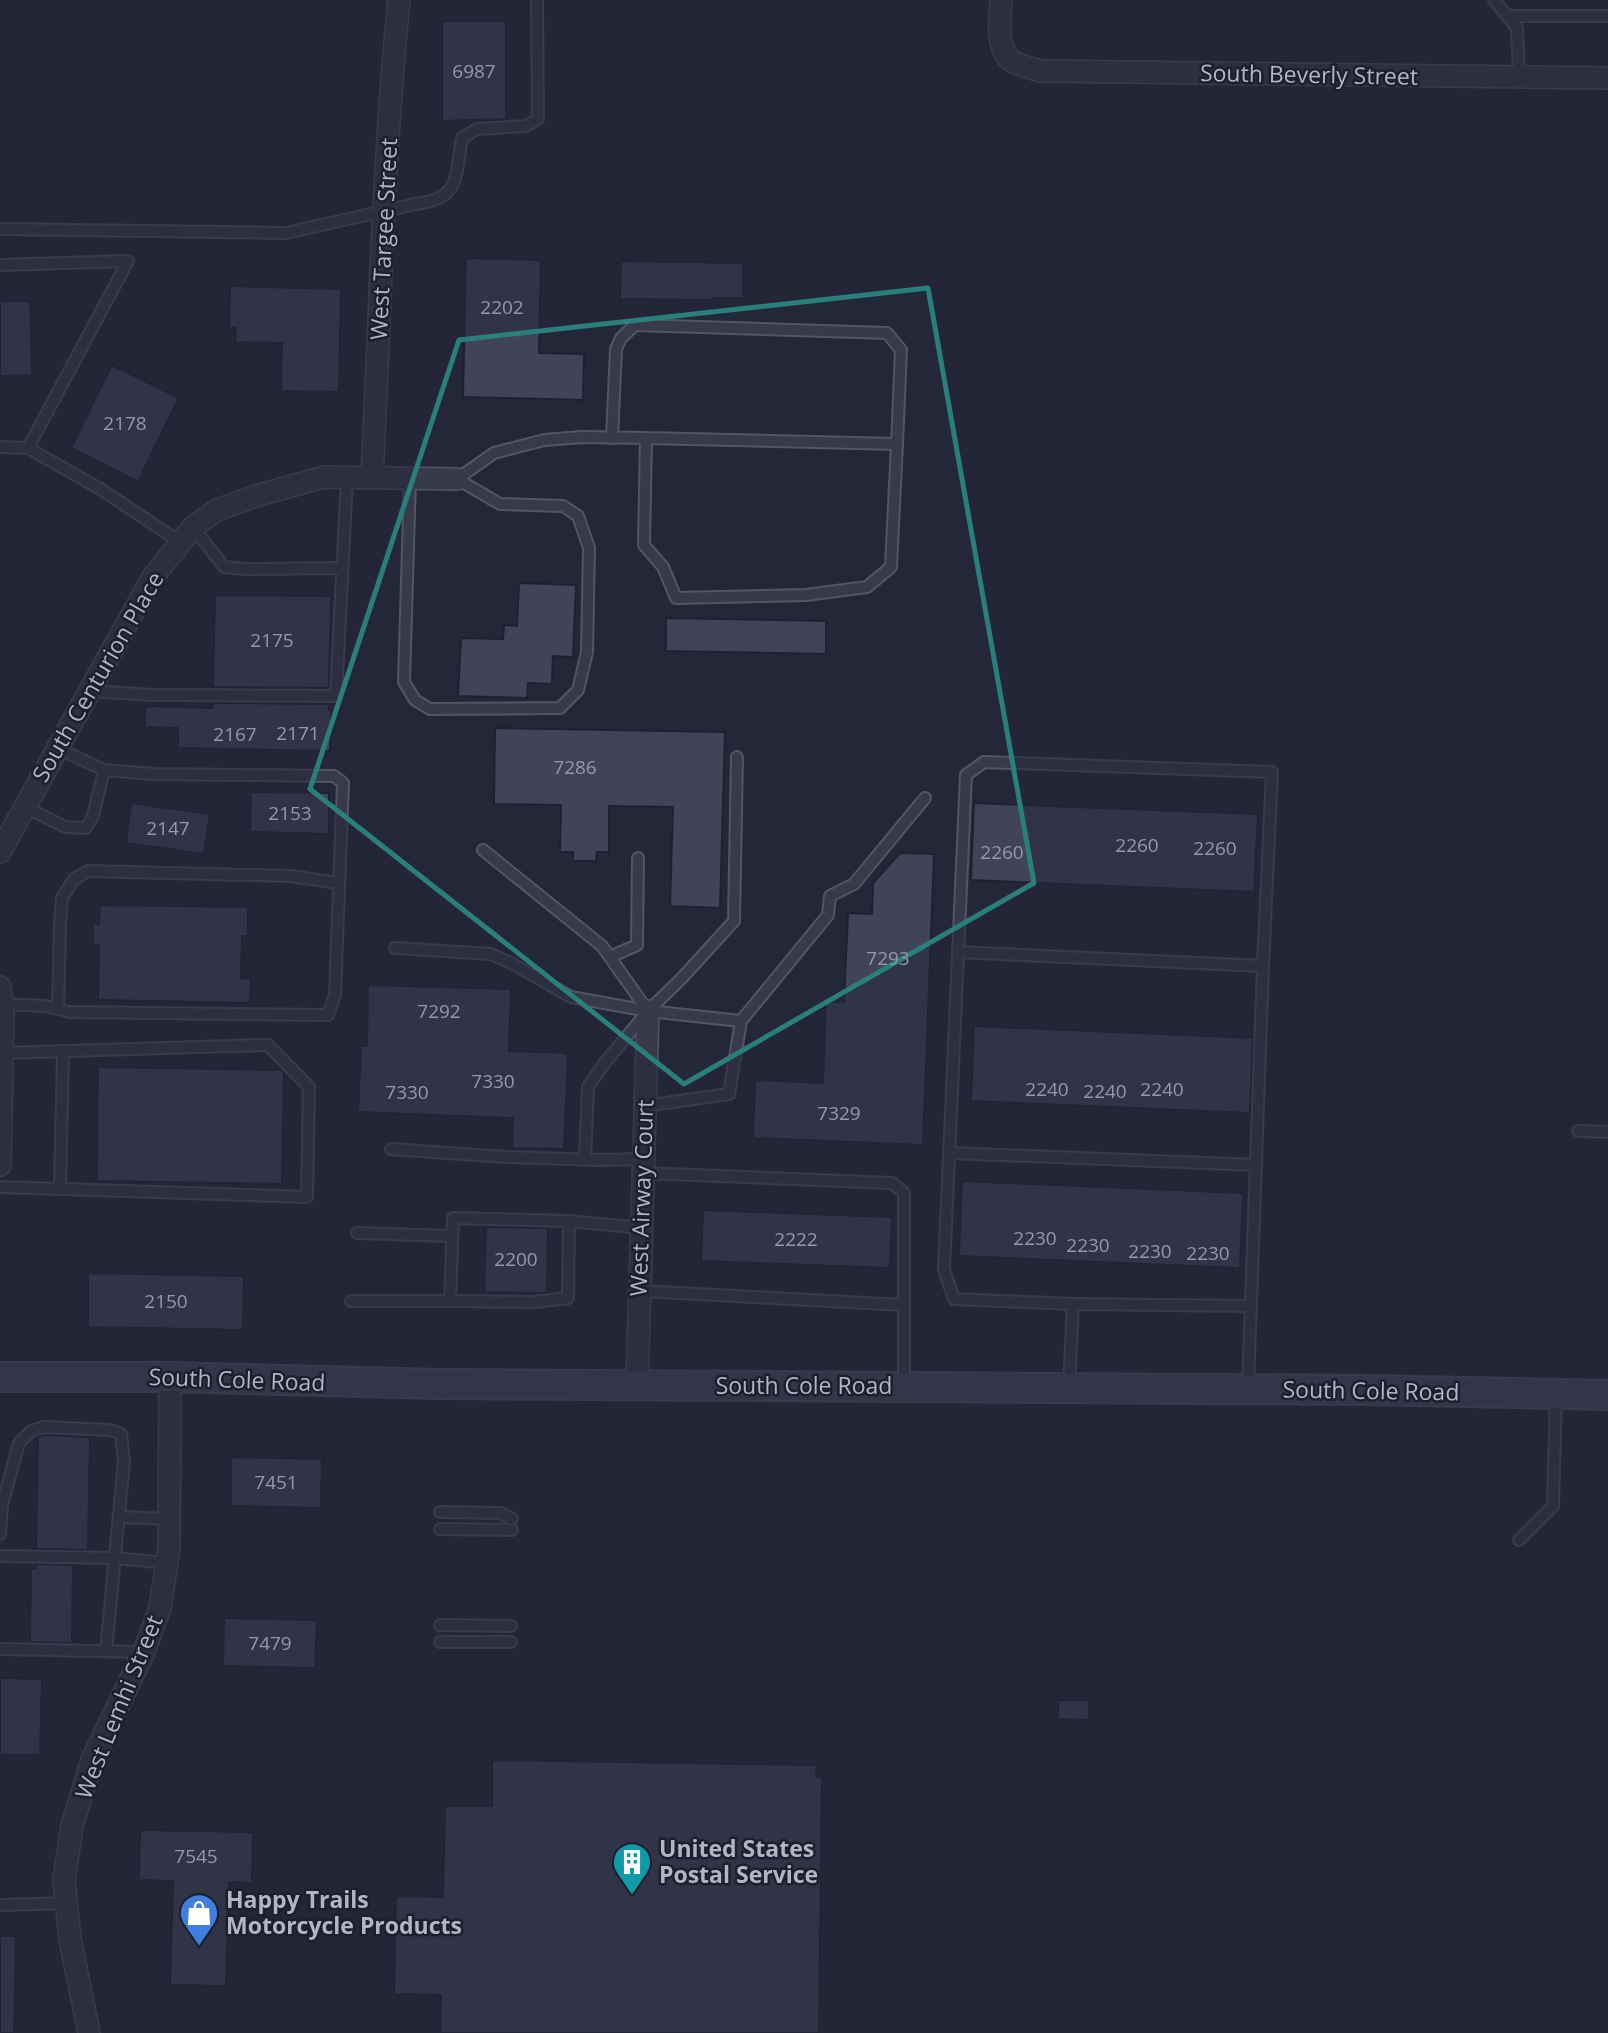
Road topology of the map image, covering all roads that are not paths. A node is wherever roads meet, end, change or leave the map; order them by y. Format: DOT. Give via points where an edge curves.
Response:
graph roads {
  1 [pos="399,0"];
  2 [pos="537,0"];
  3 [pos="1001,0"];
  4 [pos="1494,0"];
  5 [pos="1507,16"];
  6 [pos="1608,16"];
  7 [pos="1519,77"];
  8 [pos="1608,78"];
  9 [pos="384,212"];
  10 [pos="0,229"];
  11 [pos="0,265"];
  12 [pos="612,438"];
  13 [pos="646,438"];
  14 [pos="897,443"];
  15 [pos="0,447"];
  16 [pos="28,448"];
  17 [pos="347,478"];
  18 [pos="372,478"];
  19 [pos="410,478"];
  20 [pos="457,479"];
  21 [pos="186,535"];
  22 [pos="342,568"];
  23 [pos="90,691"];
  24 [pos="57,748"];
  25 [pos="737,757"];
  26 [pos="104,769"];
  27 [pos="925,798"];
  28 [pos="25,807"];
  29 [pos="483,850"];
  30 [pos="0,852"];
  31 [pos="639,858"];
  32 [pos="339,883"];
  33 [pos="395,948"];
  34 [pos="958,952"];
  35 [pos="610,957"];
  36 [pos="1263,966"];
  37 [pos="1,998"];
  38 [pos="58,1009"];
  39 [pos="648,1011"];
  40 [pos="741,1021"];
  41 [pos="63,1051"];
  42 [pos="2,1053"];
  43 [pos="1,1090"];
  44 [pos="645,1106"];
  45 [pos="1578,1131"];
  46 [pos="1608,1132"];
  47 [pos="391,1149"];
  48 [pos="950,1153"];
  49 [pos="585,1159"];
  50 [pos="0,1165"];
  51 [pos="644,1166"];
  52 [pos="1256,1166"];
  53 [pos="0,1186"];
  54 [pos="60,1189"];
  55 [pos="569,1221"];
  56 [pos="641,1228"];
  57 [pos="357,1233"];
  58 [pos="452,1236"];
  59 [pos="640,1292"];
  60 [pos="351,1301"];
  61 [pos="450,1301"];
  62 [pos="1073,1304"];
  63 [pos="904,1305"];
  64 [pos="1251,1306"];
  65 [pos="0,1377"];
  66 [pos="170,1377"];
  67 [pos="637,1386"];
  68 [pos="904,1386"];
  69 [pos="1069,1388"];
  70 [pos="1248,1389"];
  71 [pos="1556,1394"];
  72 [pos="1608,1395"];
  73 [pos="440,1512"];
  74 [pos="119,1517"];
  75 [pos="169,1519"];
  76 [pos="440,1529"];
  77 [pos="0,1534"];
  78 [pos="1519,1540"];
  79 [pos="0,1556"];
  80 [pos="115,1558"];
  81 [pos="166,1563"];
  82 [pos="440,1625"];
  83 [pos="511,1626"];
  84 [pos="440,1642"];
  85 [pos="511,1642"];
  86 [pos="0,1648"];
  87 [pos="106,1651"];
  88 [pos="144,1652"];
  89 [pos="67,1903"];
  90 [pos="0,1905"];
  91 [pos="89,2033"];
  1 -- 9 [label="street, West Targee Street"];
  2 -- 9 [label="lane" via="538,119 526,126 477,129 462,138 453,187 444,196"];
  3 -- 7 [label="street, South Beverly Street" via="1003,48 1012,61 1040,71"];
  4 -- 5 [label="lane"];
  5 -- 6 [label="lane"];
  5 -- 7 [label="lane" via="1517,28"];
  7 -- 8 [label="street, South Beverly Street"];
  9 -- 10 [label="lane" via="286,233"];
  9 -- 18 [label="street, West Targee Street"];
  11 -- 16 [label="lane" via="128,261"];
  12 -- 13 [label="lane"];
  12 -- 14 [label="lane" via="617,349 635,325 887,333 901,350"];
  12 -- 20 [label="lane" via="544,440 494,453"];
  13 -- 14 [label="lane"];
  13 -- 14 [label="lane" via="644,545 663,568 676,598 806,595 867,587 891,566"];
  15 -- 16 [label="lane"];
  16 -- 21 [label="lane"];
  17 -- 18 [label="street, South Centurion Place"];
  17 -- 21 [label="street, South Centurion Place" via="324,478 259,495 217,510"];
  17 -- 22 [label="lane"];
  18 -- 19 [label="street, South Centurion Place"];
  19 -- 20 [label="street, South Centurion Place"];
  19 -- 20 [label="lane" via="404,682 415,700 430,709 561,708 578,690 587,652 589,548 578,516 563,506 500,503"];
  21 -- 22 [label="lane" via="225,567"];
  21 -- 23 [label="street, South Centurion Place" via="153,577"];
  22 -- 23 [label="lane" via="336,696"];
  23 -- 24 [label="street, South Centurion Place"];
  24 -- 26 [label="lane"];
  24 -- 28 [label="street, South Centurion Place"];
  25 -- 39 [label="lane" via="734,921"];
  26 -- 28 [label="lane" via="86,828 65,828"];
  26 -- 32 [label="lane" via="334,776 343,783"];
  27 -- 40 [label="lane" via="854,884 830,896 828,915"];
  28 -- 30 [label="street, South Centurion Place"];
  29 -- 35 [label="lane"];
  31 -- 35 [label="lane" via="637,946"];
  32 -- 38 [label="lane" via="290,876 88,871 75,879 62,898"];
  32 -- 38 [label="lane" via="335,995 328,1015"];
  33 -- 39 [label="lane" via="491,954 571,997"];
  34 -- 36 [label="lane"];
  34 -- 36 [label="lane" via="966,775 984,762 1272,772"];
  34 -- 48 [label="lane"];
  35 -- 39 [label="lane"];
  36 -- 52 [label="lane"];
  37 -- 38 [label="lane"];
  37 -- 42 [label="street"];
  39 -- 40 [label="lane"];
  39 -- 44 [label="street, West Airway Court"];
  39 -- 49 [label="lane" via="589,1087"];
  40 -- 44 [label="lane" via="730,1094"];
  41 -- 42 [label="lane"];
  41 -- 54 [label="lane"];
  41 -- 54 [label="lane" via="268,1045 309,1087 307,1197"];
  42 -- 43 [label="street"];
  43 -- 50 [label="street"];
  44 -- 51 [label="street, West Airway Court"];
  45 -- 46 [label="lane"];
  47 -- 49 [label="lane"];
  48 -- 52 [label="lane"];
  48 -- 62 [label="lane" via="944,1269 954,1299"];
  49 -- 51 [label="lane"];
  51 -- 56 [label="street, West Airway Court"];
  51 -- 63 [label="lane" via="892,1183 904,1192"];
  52 -- 64 [label="lane"];
  53 -- 54 [label="lane"];
  55 -- 56 [label="lane"];
  55 -- 58 [label="lane" via="453,1218"];
  55 -- 61 [label="lane" via="568,1298"];
  56 -- 59 [label="street, West Airway Court"];
  57 -- 58 [label="lane"];
  58 -- 61 [label="lane"];
  59 -- 63 [label="lane"];
  59 -- 67 [label="street, West Airway Court"];
  60 -- 61 [label="lane"];
  62 -- 64 [label="lane"];
  62 -- 69 [label="lane"];
  63 -- 68 [label="lane"];
  64 -- 70 [label="lane"];
  65 -- 66 [label="main road, South Cole Road"];
  66 -- 67 [label="main road, South Cole Road"];
  66 -- 75 [label="street, West Lemhi Street"];
  67 -- 68 [label="main road, South Cole Road"];
  68 -- 69 [label="main road, South Cole Road"];
  69 -- 70 [label="main road, South Cole Road"];
  70 -- 71 [label="main road, South Cole Road"];
  71 -- 72 [label="main road, South Cole Road"];
  71 -- 78 [label="lane" via="1553,1506"];
  73 -- 76 [label="lane" via="501,1513 512,1524"];
  74 -- 75 [label="lane"];
  74 -- 77 [label="lane" via="124,1461 121,1434 44,1427 31,1431 19,1443 2,1505"];
  74 -- 80 [label="lane"];
  75 -- 81 [label="street, West Lemhi Street"];
  79 -- 80 [label="lane"];
  80 -- 81 [label="lane"];
  80 -- 87 [label="lane"];
  81 -- 88 [label="street, West Lemhi Street" via="160,1608"];
  82 -- 83 [label="lane"];
  84 -- 85 [label="lane"];
  86 -- 87 [label="lane"];
  87 -- 88 [label="lane"];
  88 -- 89 [label="street, West Lemhi Street" via="92,1760 72,1826 64,1880"];
  89 -- 90 [label="lane"];
  89 -- 91 [label="street, West Lemhi Street"];
}
